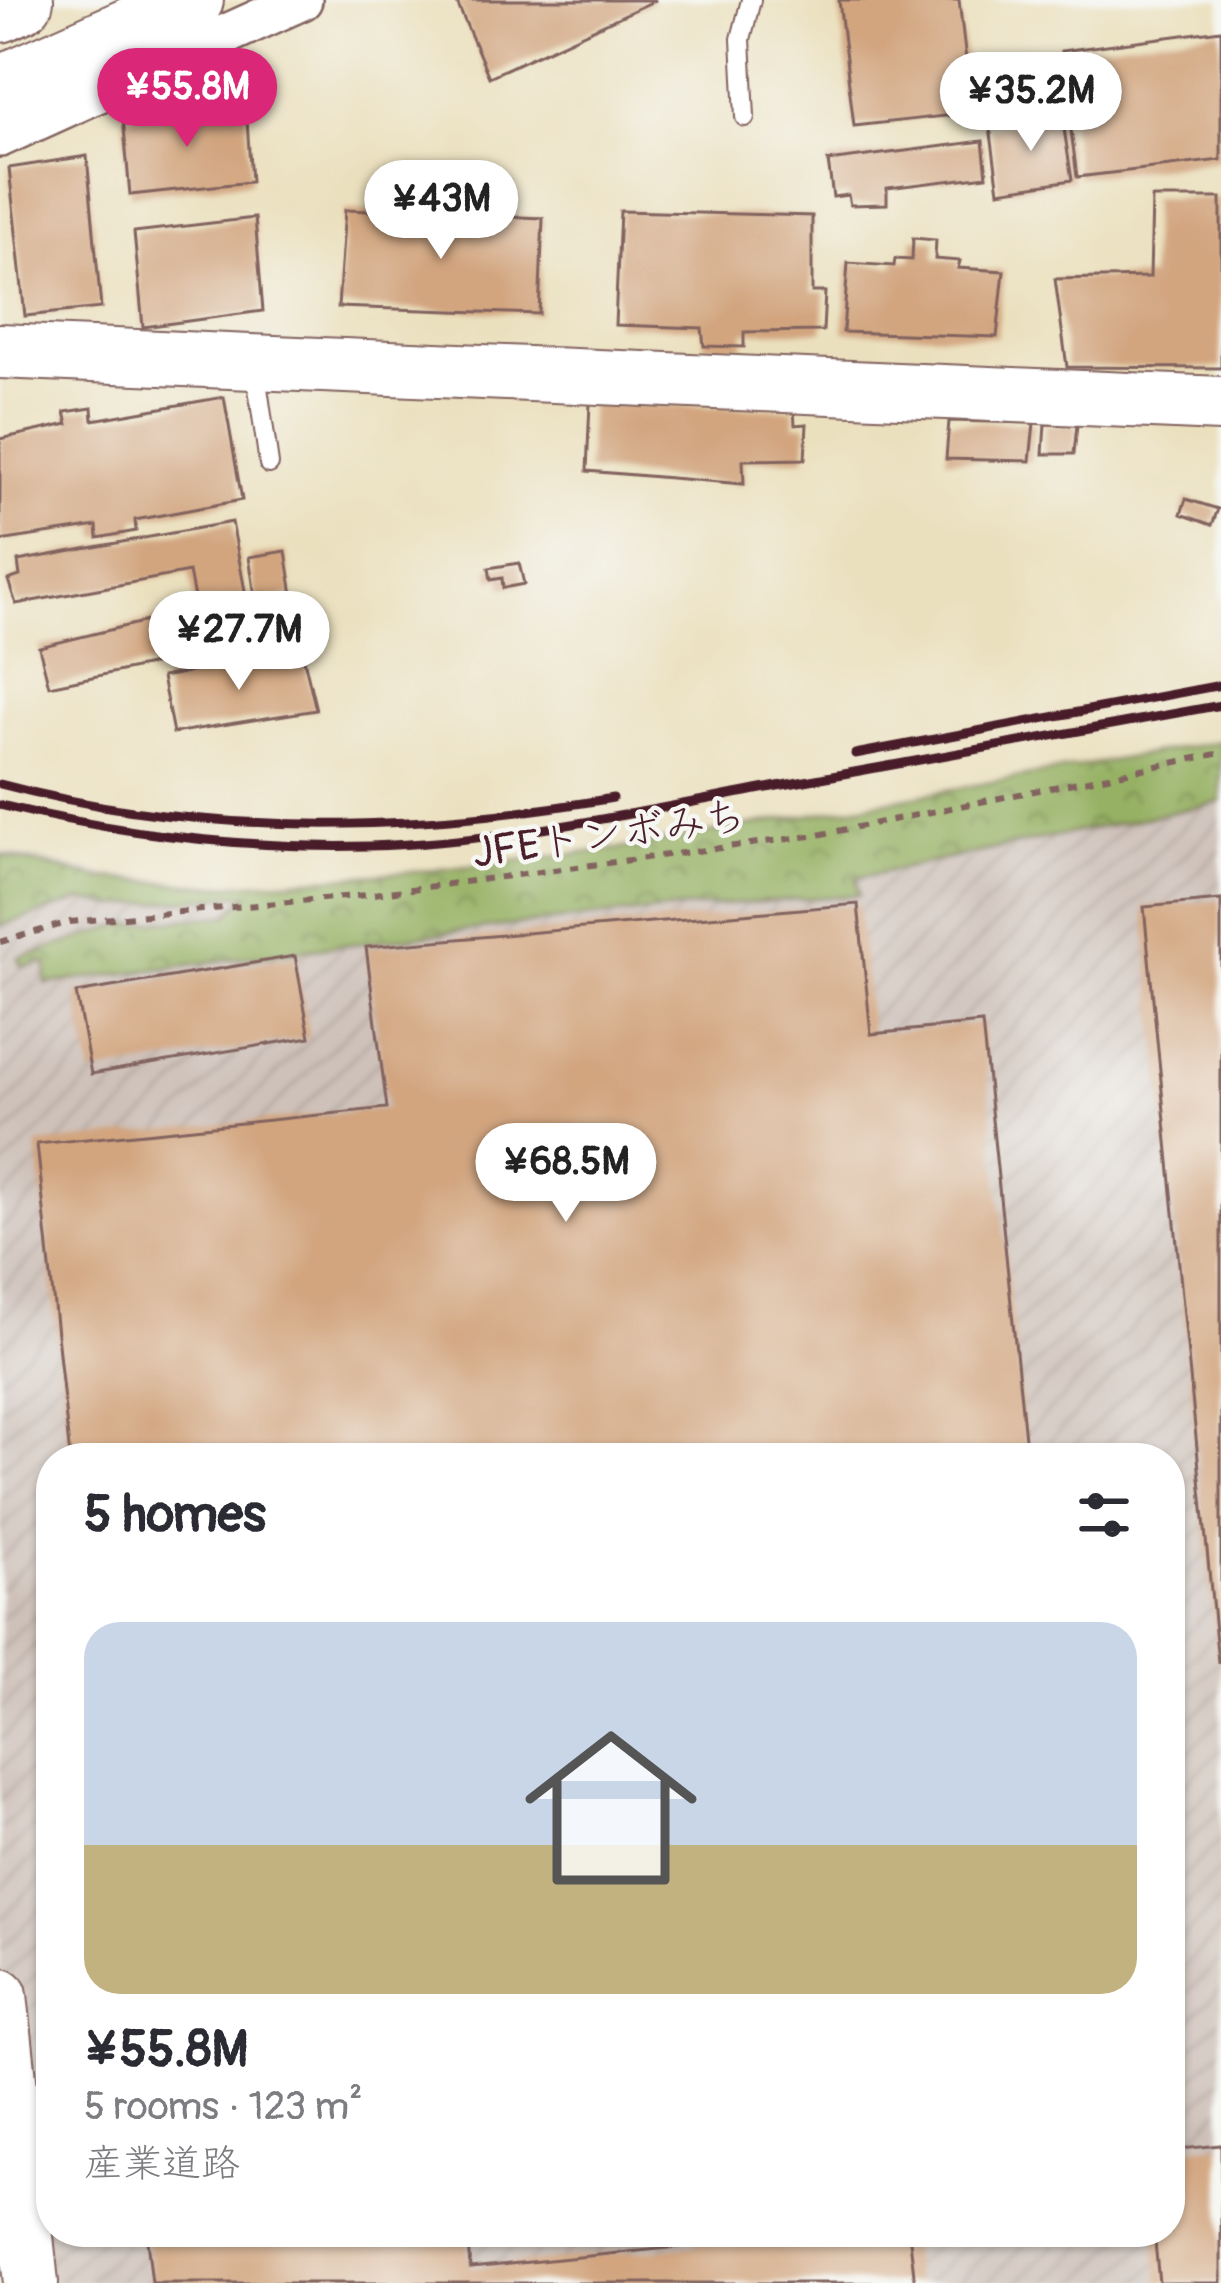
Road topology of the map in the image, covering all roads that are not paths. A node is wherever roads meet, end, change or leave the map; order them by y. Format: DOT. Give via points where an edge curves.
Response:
graph roads {
  1 [pos="20,0"];
  2 [pos="193,0"];
  3 [pos="302,0"];
  4 [pos="751,0"];
  5 [pos="0,9"];
  6 [pos="0,86"];
  7 [pos="745,117"];
  8 [pos="0,137"];
  9 [pos="0,351"];
  10 [pos="255,362"];
  11 [pos="1221,404"];
  12 [pos="269,464"];
  13 [pos="0,1995"];
  14 [pos="31,2283"];
  1 -- 5 [label="highway"];
  2 -- 6 [label="main road"];
  3 -- 8 [label="street"];
  4 -- 7 [label="lane" via="741,39"];
  9 -- 10 [label="street"];
  10 -- 11 [label="street"];
  10 -- 12 [label="lane"];
  13 -- 14 [label="street"];
}
